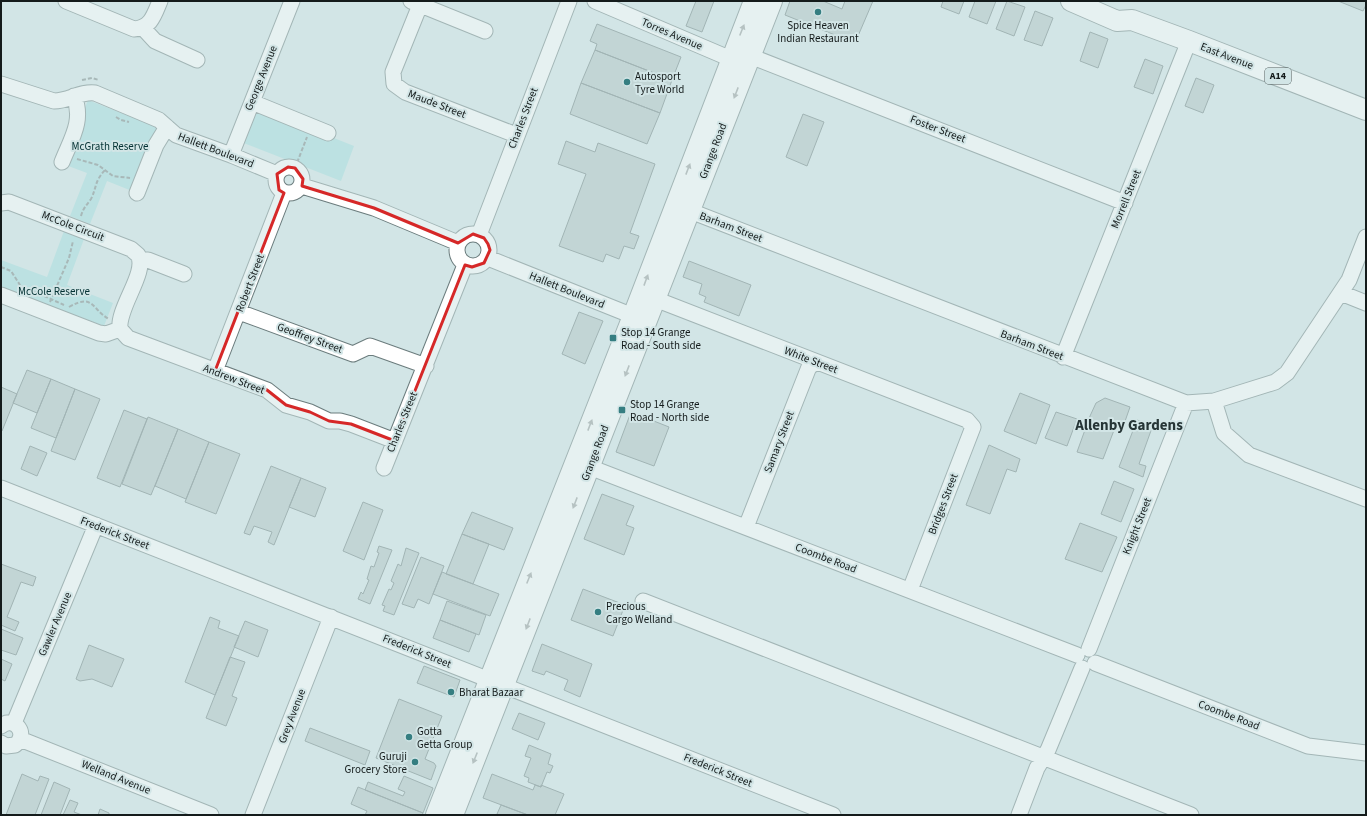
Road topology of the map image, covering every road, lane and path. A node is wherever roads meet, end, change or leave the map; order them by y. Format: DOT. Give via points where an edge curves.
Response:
graph roads {
  1 [pos="66,1"];
  2 [pos="160,1"];
  3 [pos="292,1"];
  4 [pos="569,1"];
  5 [pos="595,1"];
  6 [pos="754,1"];
  7 [pos="772,1"];
  8 [pos="1071,1"];
  9 [pos="1102,1"];
  10 [pos="415,3"];
  11 [pos="1132,20"];
  12 [pos="143,28"];
  13 [pos="485,31"];
  14 [pos="1189,41"];
  15 [pos="750,56"];
  16 [pos="731,59"];
  17 [pos="197,60"];
  18 [pos="100,80"];
  19 [pos="81,81"];
  20 [pos="1,84"];
  21 [pos="74,96"];
  22 [pos="252,102"];
  23 [pos="1366,110"];
  24 [pos="312,126"];
  25 [pos="167,127"];
  26 [pos="328,133"];
  27 [pos="516,135"];
  28 [pos="231,154"];
  29 [pos="63,159"];
  30 [pos="295,168"];
  31 [pos="105,170"];
  32 [pos="277,174"];
  33 [pos="302,186"];
  34 [pos="139,188"];
  35 [pos="284,193"];
  36 [pos="1,203"];
  37 [pos="1125,203"];
  38 [pos="682,208"];
  39 [pos="77,227"];
  40 [pos="479,235"];
  41 [pos="1366,238"];
  42 [pos="458,243"];
  43 [pos="488,258"];
  44 [pos="141,260"];
  45 [pos="465,265"];
  46 [pos="1,267"];
  47 [pos="184,274"];
  48 [pos="1341,293"];
  49 [pos="1,295"];
  50 [pos="655,299"];
  51 [pos="1366,303"];
  52 [pos="49,306"];
  53 [pos="239,312"];
  54 [pos="639,319"];
  55 [pos="116,325"];
  56 [pos="1063,357"];
  57 [pos="817,362"];
  58 [pos="426,366"];
  59 [pos="214,371"];
  60 [pos="1214,401"];
  61 [pos="1186,403"];
  62 [pos="967,420"];
  63 [pos="395,441"];
  64 [pos="583,464"];
  65 [pos="384,468"];
  66 [pos="1,488"];
  67 [pos="1366,499"];
  68 [pos="96,525"];
  69 [pos="746,527"];
  70 [pos="910,590"];
  71 [pos="643,601"];
  72 [pos="331,617"];
  73 [pos="1086,658"];
  74 [pos="497,683"];
  75 [pos="7,724"];
  76 [pos="20,739"];
  77 [pos="2,747"];
  78 [pos="1366,753"];
  79 [pos="1043,757"];
  80 [pos="212,815"];
  81 [pos="253,815"];
  82 [pos="436,815"];
  83 [pos="453,815"];
  84 [pos="833,815"];
  85 [pos="1019,815"];
  86 [pos="1191,815"];
  1 -- 12 [label="street" via="131,28"];
  2 -- 12 [label="street" via="151,22"];
  3 -- 22 [label="street, George Avenue"];
  4 -- 27 [label="street, Charles Street"];
  5 -- 16 [label="street, Torres Avenue"];
  16 -- 6 [label="main road, Grange Road, one-way"];
  7 -- 15 [label="main road, Grange Road"];
  8 -- 11 [label="main road, East Avenue / A14" via="1117,21"];
  9 -- 11 [label="main road, East Avenue / A14" via="1121,10"];
  10 -- 13 [label="street"];
  10 -- 27 [label="street, Maude Street" via="392,72 394,84 405,92"];
  11 -- 14 [label="main road, East Avenue / A14"];
  12 -- 17 [label="street" via="155,41"];
  14 -- 23 [label="main road, East Avenue / A14"];
  14 -- 37 [label="street, Morrell Street"];
  15 -- 16 [label="street"];
  15 -- 37 [label="street, Foster Street"];
  15 -- 38 [label="main road, Grange Road, one-way"];
  38 -- 16 [label="main road, Grange Road, one-way"];
  18 -- 19 [label="path" via="92,78"];
  20 -- 21 [label="street, Hallett Boulevard" via="51,100"];
  21 -- 25 [label="street, Hallett Boulevard" via="88,92 98,95 159,120"];
  21 -- 29 [label="street" via="79,119"];
  22 -- 24 [label="street"];
  22 -- 28 [label="street, George Avenue"];
  24 -- 26 [label="street"];
  24 -- 30 [label="path"];
  25 -- 28 [label="street, Hallett Boulevard" via="176,135"];
  25 -- 34 [label="street" via="156,145"];
  27 -- 40 [label="street, Charles Street"];
  28 -- 32 [label="street, Hallett Boulevard"];
  29 -- 31 [label="path" via="93,164"];
  30 -- 32 [label="street" via="281,169"];
  30 -- 33 [label="street" via="303,179"];
  31 -- 34 [label="path" via="113,176 132,178"];
  31 -- 39 [label="path" via="94,185"];
  32 -- 35 [label="street" via="276,185"];
  33 -- 35 [label="street" via="291,194"];
  33 -- 42 [label="street" via="374,208"];
  35 -- 53 [label="street, Robert Street"];
  36 -- 39 [label="street, McCole Circuit" via="10,202"];
  37 -- 56 [label="street, Morrell Street"];
  38 -- 50 [label="main road, Grange Road"];
  54 -- 38 [label="main road, Grange Road, one-way"];
  38 -- 56 [label="street, Barham Street"];
  39 -- 44 [label="street, McCole Circuit" via="130,249 138,254"];
  39 -- 52 [label="path" via="69,258"];
  40 -- 42 [label="street" via="466,236"];
  40 -- 43 [label="street" via="488,244"];
  41 -- 48 [label="street"];
  42 -- 45 [label="street" via="457,256"];
  43 -- 45 [label="street" via="478,266"];
  43 -- 54 [label="street, Hallett Boulevard"];
  44 -- 47 [label="street, McCole Circuit" via="148,260"];
  44 -- 55 [label="street"];
  45 -- 58 [label="street, Charles Street"];
  46 -- 52 [label="path" via="11,271 20,285"];
  48 -- 51 [label="street"];
  48 -- 60 [label="street" via="1288,373 1275,382"];
  49 -- 52 [label="street"];
  50 -- 54 [label="main road, Grange Road"];
  50 -- 57 [label="street, White Street"];
  52 -- 55 [label="street" via="99,333 106,334"];
  52 -- 55 [label="path" via="62,303 68,308 82,301 89,302"];
  53 -- 58 [label="street, Geoffrey Street" via="353,354 370,346"];
  53 -- 59 [label="street, Robert Street"];
  54 -- 64 [label="main road, Grange Road"];
  55 -- 59 [label="street, Andrew Street" via="128,338"];
  56 -- 61 [label="street, Barham Street"];
  57 -- 62 [label="street, White Street"];
  57 -- 69 [label="street, Samary Street" via="809,367"];
  58 -- 63 [label="street, Charles Street"];
  59 -- 63 [label="street, Andrew Street" via="267,390 286,406 310,412 329,422 351,424"];
  60 -- 61 [label="street, Barham Street"];
  60 -- 67 [label="street" via="1224,433 1249,454"];
  61 -- 73 [label="street, Knight Street"];
  62 -- 70 [label="street, Bridges Street" via="973,427"];
  63 -- 65 [label="street, Charles Street"];
  64 -- 69 [label="street, Coombe Road"];
  64 -- 74 [label="main road, Grange Road"];
  66 -- 68 [label="street, Frederick Street"];
  68 -- 72 [label="street, Frederick Street"];
  68 -- 75 [label="street, Gawler Avenue"];
  69 -- 70 [label="street, Coombe Road"];
  70 -- 73 [label="street, Coombe Road"];
  71 -- 79 [label="street"];
  72 -- 74 [label="street, Frederick Street"];
  72 -- 81 [label="street, Grey Avenue"];
  73 -- 78 [label="street, Coombe Road" via="1308,746"];
  73 -- 79 [label="street, Knight Street"];
  74 -- 82 [label="main road, Grange Road"];
  74 -- 83 [label="main road, Grange Road, one-way"];
  74 -- 84 [label="street, Frederick Street"];
  75 -- 76 [label="street" via="20,729"];
  76 -- 77 [label="street" via="15,746"];
  76 -- 80 [label="street, Welland Avenue"];
  79 -- 85 [label="street, Knight Street"];
  79 -- 86 [label="street"];
}
